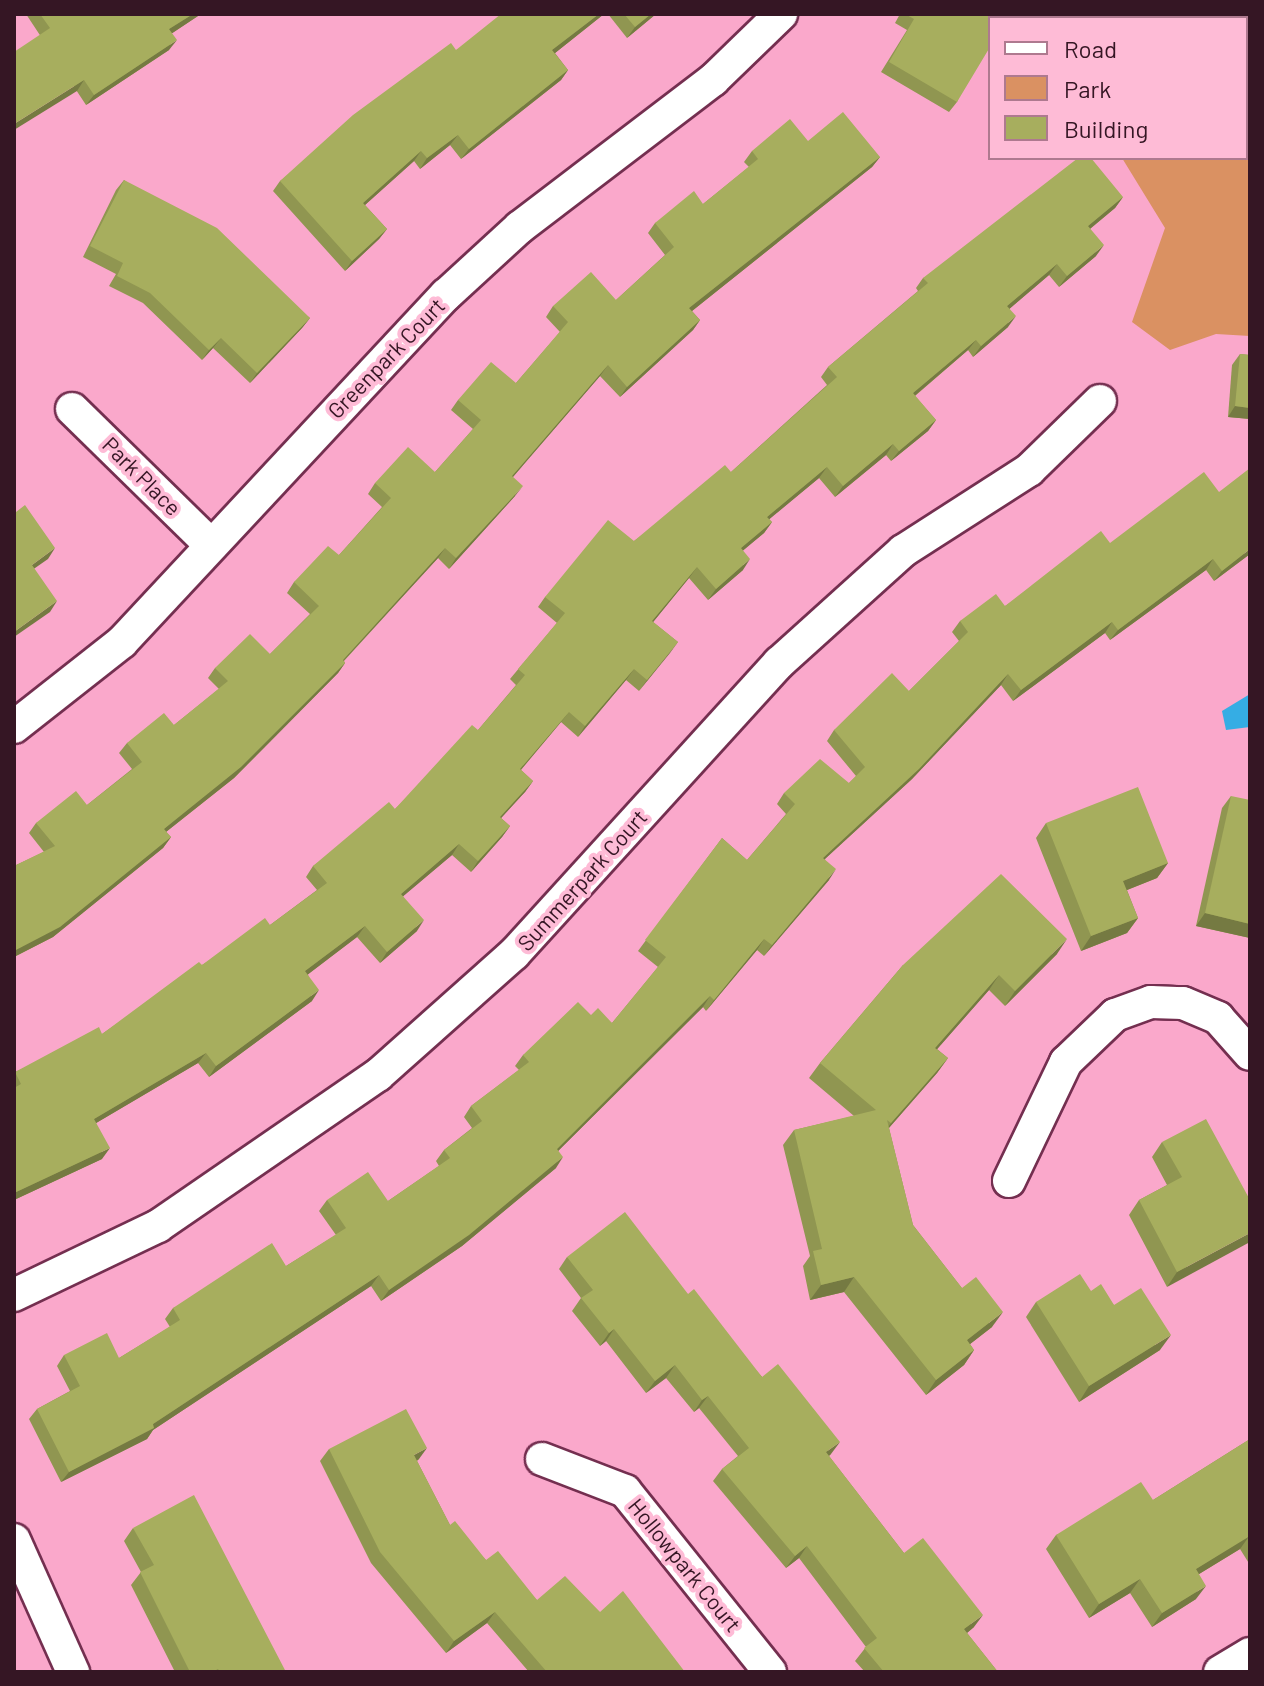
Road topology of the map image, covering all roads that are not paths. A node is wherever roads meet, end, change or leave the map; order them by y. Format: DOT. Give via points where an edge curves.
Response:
graph roads {
  1 [pos="781,14"];
  2 [pos="1100,401"];
  3 [pos="72,409"];
  4 [pos="210,544"];
  5 [pos="14,727"];
  6 [pos="1250,1054"];
  7 [pos="1009,1181"];
  8 [pos="14,1295"];
  9 [pos="542,1459"];
  10 [pos="14,1540"];
  11 [pos="1250,1654"];
  12 [pos="73,1672"];
  13 [pos="770,1672"];
  14 [pos="1220,1672"];
  1 -- 4 [label="street, Greenpark Court" via="713,80 520,227 446,295"];
  2 -- 8 [label="street, Summerpark Court" via="1029,470 903,551 779,663 514,954 378,1075 158,1226"];
  3 -- 4 [label="street, Park Place"];
  4 -- 5 [label="street, Greenpark Court" via="122,642"];
  6 -- 7 [label="street" via="1218,1018 1183,1003 1151,1002 1115,1015 1066,1062"];
  9 -- 13 [label="street, Hollowpark Court" via="625,1491"];
  10 -- 12 [label="street"];
  11 -- 14 [label="street"];
}
